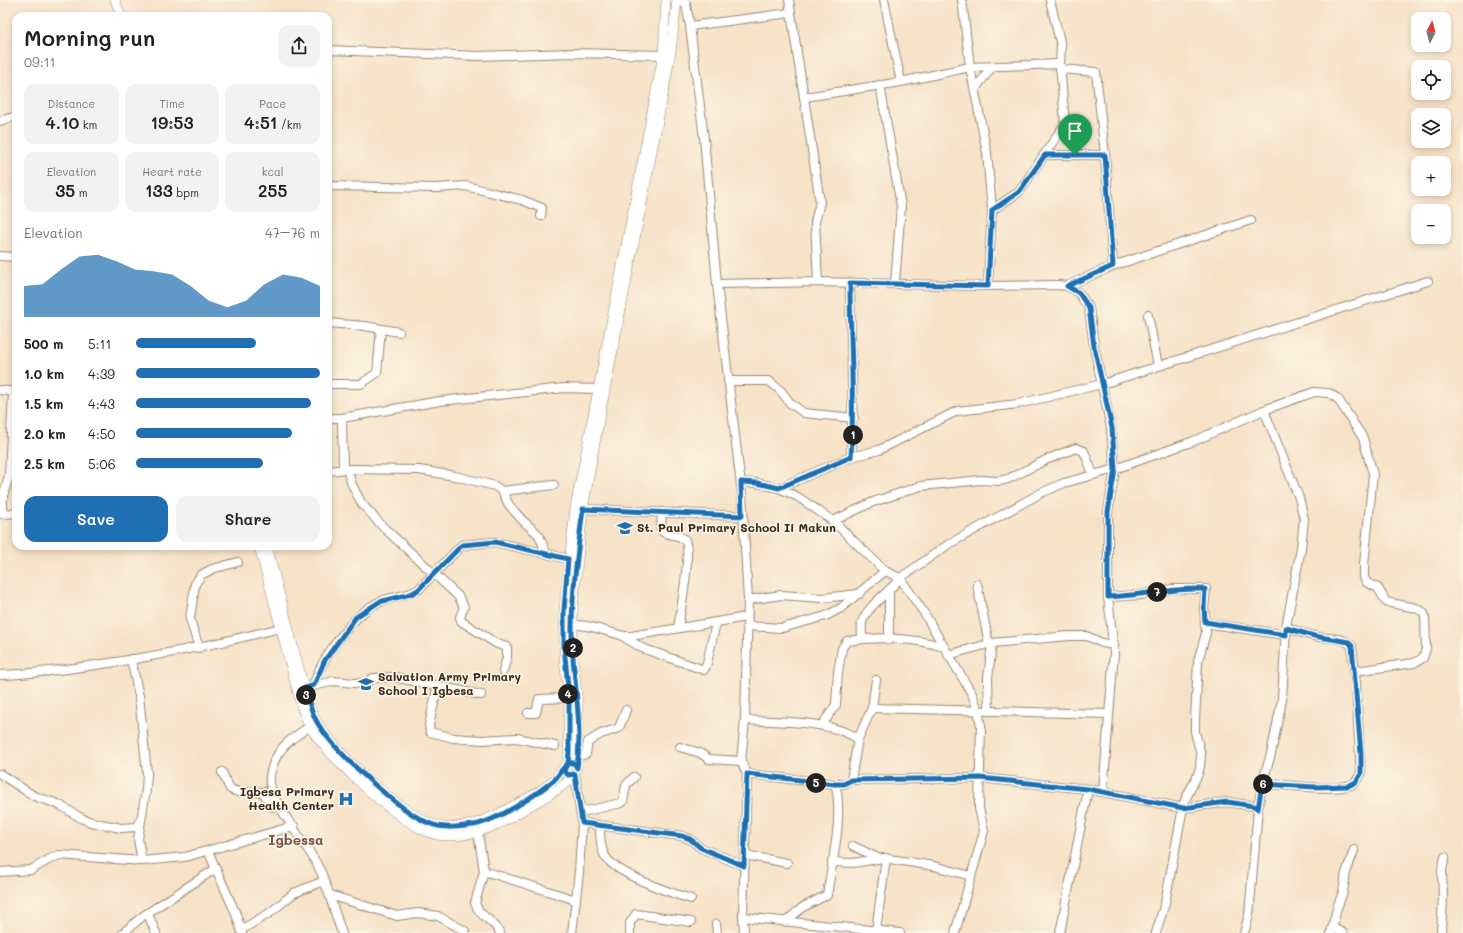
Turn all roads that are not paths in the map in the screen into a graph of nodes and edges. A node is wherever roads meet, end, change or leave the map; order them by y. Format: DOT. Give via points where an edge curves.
graph roads {
  1 [pos="115,0"];
  2 [pos="121,0"];
  3 [pos="666,0"];
  4 [pos="677,0"];
  5 [pos="789,0"];
  6 [pos="884,0"];
  7 [pos="962,0"];
  8 [pos="1050,0"];
  9 [pos="120,12"];
  10 [pos="125,12"];
  11 [pos="790,13"];
  12 [pos="690,26"];
  13 [pos="332,50"];
  14 [pos="663,55"];
  15 [pos="970,67"];
  16 [pos="992,67"];
  17 [pos="1060,67"];
  18 [pos="901,82"];
  19 [pos="880,85"];
  20 [pos="974,89"];
  21 [pos="805,96"];
  22 [pos="12,117"];
  23 [pos="0,121"];
  24 [pos="1045,155"];
  25 [pos="1105,155"];
  26 [pos="332,186"];
  27 [pos="992,210"];
  28 [pos="541,216"];
  29 [pos="1251,220"];
  30 [pos="0,256"];
  31 [pos="12,257"];
  32 [pos="1113,266"];
  33 [pos="1428,281"];
  34 [pos="818,282"];
  35 [pos="850,283"];
  36 [pos="896,283"];
  37 [pos="717,284"];
  38 [pos="988,286"];
  39 [pos="1067,286"];
  40 [pos="1148,315"];
  41 [pos="332,323"];
  42 [pos="381,329"];
  43 [pos="399,332"];
  44 [pos="1158,366"];
  45 [pos="728,381"];
  46 [pos="332,384"];
  47 [pos="1102,384"];
  48 [pos="597,389"];
  49 [pos="0,390"];
  50 [pos="12,392"];
  51 [pos="1264,410"];
  52 [pos="332,418"];
  53 [pos="342,418"];
  54 [pos="854,418"];
  55 [pos="12,436"];
  56 [pos="851,457"];
  57 [pos="345,469"];
  58 [pos="1115,469"];
  59 [pos="332,471"];
  60 [pos="1093,474"];
  61 [pos="741,482"];
  62 [pos="554,485"];
  63 [pos="779,488"];
  64 [pos="502,491"];
  65 [pos="583,509"];
  66 [pos="662,512"];
  67 [pos="12,513"];
  68 [pos="2,514"];
  69 [pos="742,516"];
  70 [pos="833,522"];
  71 [pos="260,550"];
  72 [pos="268,550"];
  73 [pos="546,553"];
  74 [pos="568,559"];
  75 [pos="238,562"];
  76 [pos="886,571"];
  77 [pos="433,574"];
  78 [pos="900,578"];
  79 [pos="977,584"];
  80 [pos="889,590"];
  81 [pos="860,594"];
  82 [pos="1108,597"];
  83 [pos="748,600"];
  84 [pos="747,622"];
  85 [pos="1205,622"];
  86 [pos="716,623"];
  87 [pos="573,624"];
  88 [pos="280,628"];
  89 [pos="678,628"];
  90 [pos="1286,631"];
  91 [pos="624,636"];
  92 [pos="862,638"];
  93 [pos="890,640"];
  94 [pos="991,644"];
  95 [pos="1114,645"];
  96 [pos="199,648"];
  97 [pos="946,651"];
  98 [pos="131,659"];
  99 [pos="503,671"];
  100 [pos="1355,671"];
  101 [pos="0,675"];
  102 [pos="876,680"];
  103 [pos="438,685"];
  104 [pos="309,687"];
  105 [pos="481,695"];
  106 [pos="569,698"];
  107 [pos="872,708"];
  108 [pos="626,710"];
  109 [pos="978,710"];
  110 [pos="989,711"];
  111 [pos="528,713"];
  112 [pos="1109,714"];
  113 [pos="745,720"];
  114 [pos="822,725"];
  115 [pos="310,726"];
  116 [pos="858,739"];
  117 [pos="555,746"];
  118 [pos="680,746"];
  119 [pos="579,756"];
  120 [pos="741,761"];
  121 [pos="566,765"];
  122 [pos="222,772"];
  123 [pos="575,773"];
  124 [pos="0,774"];
  125 [pos="747,774"];
  126 [pos="634,777"];
  127 [pos="980,778"];
  128 [pos="851,780"];
  129 [pos="835,784"];
  130 [pos="1262,784"];
  131 [pos="1088,789"];
  132 [pos="1102,792"];
  133 [pos="280,806"];
  134 [pos="1183,808"];
  135 [pos="1258,809"];
  136 [pos="582,812"];
  137 [pos="141,820"];
  138 [pos="582,823"];
  139 [pos="294,826"];
  140 [pos="600,826"];
  141 [pos="478,833"];
  142 [pos="853,846"];
  143 [pos="1354,850"];
  144 [pos="208,851"];
  145 [pos="746,855"];
  146 [pos="1445,857"];
  147 [pos="882,858"];
  148 [pos="142,861"];
  149 [pos="832,862"];
  150 [pos="787,863"];
  151 [pos="744,866"];
  152 [pos="215,869"];
  153 [pos="484,871"];
  154 [pos="0,872"];
  155 [pos="971,876"];
  156 [pos="324,881"];
  157 [pos="330,895"];
  158 [pos="691,899"];
  159 [pos="576,900"];
  160 [pos="148,914"];
  161 [pos="743,916"];
  162 [pos="691,922"];
  163 [pos="785,922"];
  164 [pos="716,924"];
  165 [pos="876,930"];
  166 [pos="241,931"];
  167 [pos="1332,931"];
  168 [pos="123,933"];
  169 [pos="156,933"];
  170 [pos="342,933"];
  171 [pos="466,933"];
  172 [pos="500,933"];
  173 [pos="572,933"];
  174 [pos="630,933"];
  175 [pos="717,933"];
  176 [pos="744,933"];
  177 [pos="900,933"];
  178 [pos="955,933"];
  179 [pos="1060,933"];
  180 [pos="1156,933"];
  181 [pos="1244,933"];
  182 [pos="1344,933"];
  183 [pos="1441,933"];
  1 -- 9 [label="street"];
  2 -- 10 [label="street"];
  3 -- 14 [label="street"];
  4 -- 12 [label="street" via="686,4"];
  4 -- 65 [label="street" via="664,91"];
  5 -- 11 [label="street"];
  6 -- 18 [label="street"];
  7 -- 15 [label="street"];
  8 -- 17 [label="street" via="1061,46"];
  11 -- 12 [label="street"];
  11 -- 21 [label="street"];
  12 -- 37 [label="street" via="704,138"];
  13 -- 14 [label="street" via="479,56 571,53"];
  14 -- 48 [label="street"];
  15 -- 16 [label="street"];
  15 -- 18 [label="street"];
  15 -- 20 [label="street"];
  16 -- 17 [label="street"];
  16 -- 20 [label="street"];
  17 -- 24 [label="street" via="1065,124"];
  17 -- 25 [label="street" via="1096,72"];
  18 -- 19 [label="street"];
  19 -- 21 [label="street"];
  19 -- 36 [label="street" via="901,206"];
  20 -- 27 [label="street" via="987,153"];
  21 -- 34 [label="street" via="820,202 815,222"];
  22 -- 23 [label="street"];
  24 -- 25 [label="street"];
  24 -- 27 [label="street" via="1019,192"];
  25 -- 32 [label="street"];
  26 -- 28 [label="street" via="466,186 522,200 542,208"];
  27 -- 38 [label="street"];
  29 -- 32 [label="street"];
  30 -- 31 [label="street"];
  32 -- 39 [label="street"];
  33 -- 44 [label="street"];
  34 -- 35 [label="street"];
  34 -- 37 [label="street"];
  35 -- 36 [label="street"];
  35 -- 54 [label="street"];
  36 -- 38 [label="street"];
  37 -- 45 [label="street"];
  38 -- 39 [label="street"];
  39 -- 47 [label="street" via="1079,293 1089,308"];
  40 -- 44 [label="street"];
  41 -- 42 [label="street"];
  42 -- 43 [label="street"];
  42 -- 46 [label="street" via="377,374 361,384"];
  44 -- 47 [label="street"];
  45 -- 54 [label="street" via="769,381 790,403 804,413"];
  45 -- 61 [label="street"];
  47 -- 56 [label="street" via="1018,404 957,411 879,450"];
  47 -- 58 [label="street" via="1112,428"];
  48 -- 53 [label="street" via="564,388 440,401"];
  48 -- 74 [label="street"];
  49 -- 50 [label="street"];
  51 -- 58 [label="street" via="1194,441"];
  51 -- 90 [label="street" via="1299,498 1304,519"];
  51 -- 100 [label="street" via="1314,392 1329,393 1346,409 1363,438 1373,474 1364,577 1366,582 1378,588 1386,602 1416,608 1423,612 1426,649 1423,658 1414,663"];
  52 -- 53 [label="street"];
  53 -- 57 [label="street"];
  54 -- 56 [label="street"];
  55 -- 68 [label="street" via="9,476 3,496"];
  56 -- 63 [label="street"];
  57 -- 59 [label="street"];
  57 -- 64 [label="street" via="436,472 490,484"];
  57 -- 77 [label="street" via="362,504"];
  58 -- 60 [label="street"];
  58 -- 82 [label="street" via="1108,512"];
  60 -- 70 [label="street" via="1084,451 1076,448 1048,458 1008,479 921,486 872,502"];
  60 -- 78 [label="street" via="1041,493 949,544"];
  61 -- 63 [label="street"];
  61 -- 69 [label="street"];
  62 -- 64 [label="street"];
  63 -- 70 [label="street" via="798,497"];
  64 -- 73 [label="street" via="509,506 539,536"];
  65 -- 66 [label="street"];
  65 -- 87 [label="street"];
  66 -- 69 [label="street"];
  66 -- 89 [label="street" via="663,532 682,538 686,543 686,578"];
  67 -- 68 [label="street"];
  69 -- 83 [label="street"];
  70 -- 76 [label="street"];
  71 -- 88 [label="street"];
  72 -- 104 [label="street"];
  73 -- 74 [label="street"];
  73 -- 77 [label="street" via="491,542 462,545"];
  74 -- 106 [label="street" via="564,646"];
  75 -- 96 [label="street" via="212,569 201,575 195,584 190,619"];
  76 -- 78 [label="street"];
  76 -- 81 [label="street"];
  77 -- 99 [label="street" via="460,599 464,610 460,617 461,621 497,644 507,647"];
  77 -- 104 [label="street" via="411,594 379,602 356,617"];
  78 -- 80 [label="street"];
  78 -- 97 [label="street"];
  79 -- 94 [label="street"];
  80 -- 92 [label="street" via="877,600 862,622"];
  80 -- 93 [label="street"];
  81 -- 83 [label="street" via="822,598 781,595"];
  81 -- 84 [label="street" via="826,616 782,628"];
  82 -- 85 [label="street" via="1172,589 1205,589"];
  82 -- 95 [label="street"];
  83 -- 84 [label="street"];
  84 -- 86 [label="street"];
  84 -- 113 [label="street"];
  85 -- 90 [label="street"];
  85 -- 134 [label="street" via="1204,640 1198,661 1195,720 1201,760 1198,774"];
  86 -- 89 [label="street"];
  86 -- 91 [label="street" via="704,670 642,648 623,638"];
  87 -- 91 [label="street" via="592,626"];
  87 -- 119 [label="street"];
  88 -- 96 [label="street"];
  88 -- 115 [label="street" via="301,705"];
  89 -- 91 [label="street"];
  90 -- 100 [label="street" via="1349,642 1352,646"];
  90 -- 130 [label="street" via="1282,700 1272,754"];
  92 -- 93 [label="street"];
  92 -- 114 [label="street" via="847,641 842,648 836,705"];
  93 -- 97 [label="street" via="921,641"];
  94 -- 95 [label="street" via="1087,636"];
  94 -- 97 [label="street"];
  94 -- 110 [label="street"];
  95 -- 112 [label="street"];
  96 -- 98 [label="street"];
  97 -- 109 [label="street" via="964,679"];
  98 -- 101 [label="street"];
  98 -- 137 [label="street" via="139,696 147,773"];
  100 -- 130 [label="street" via="1361,754 1361,774 1356,782 1348,786 1315,787"];
  102 -- 107 [label="street"];
  103 -- 104 [label="street" via="389,677 373,678 364,684 334,680"];
  103 -- 105 [label="street"];
  103 -- 117 [label="street" via="429,725 430,732 454,738 482,740 517,738"];
  104 -- 121 [label="street" via="308,703 317,722 332,742 397,803 414,816 437,826 475,825 497,816 544,788"];
  106 -- 111 [label="street" via="539,699 538,711"];
  106 -- 121 [label="street"];
  107 -- 109 [label="street"];
  107 -- 116 [label="street"];
  108 -- 119 [label="street" via="619,728 588,742 586,754"];
  109 -- 110 [label="street"];
  109 -- 127 [label="street" via="982,726"];
  110 -- 112 [label="street"];
  112 -- 132 [label="street"];
  113 -- 114 [label="street"];
  113 -- 120 [label="street"];
  114 -- 116 [label="street"];
  115 -- 133 [label="street" via="288,742 274,761 270,782"];
  115 -- 141 [label="street" via="326,748 351,774 410,823 432,834 446,836"];
  116 -- 128 [label="street"];
  118 -- 120 [label="street" via="709,759"];
  119 -- 123 [label="street"];
  120 -- 125 [label="street"];
  121 -- 123 [label="street" via="574,763"];
  122 -- 133 [label="street" via="227,786 233,791 263,792 272,807"];
  123 -- 136 [label="street"];
  123 -- 141 [label="street" via="526,809"];
  124 -- 137 [label="street" via="34,796 58,804 91,822 129,829 136,827"];
  125 -- 129 [label="street"];
  125 -- 145 [label="street"];
  126 -- 136 [label="street" via="626,785 623,802"];
  127 -- 128 [label="street"];
  127 -- 131 [label="street"];
  127 -- 155 [label="street" via="979,808 984,831"];
  128 -- 129 [label="street" via="844,784"];
  129 -- 149 [label="street" via="839,807"];
  130 -- 135 [label="street"];
  131 -- 132 [label="street"];
  131 -- 179 [label="street"];
  132 -- 134 [label="street"];
  133 -- 139 [label="street"];
  134 -- 135 [label="street" via="1227,802 1254,806"];
  134 -- 180 [label="street" via="1165,903"];
  135 -- 181 [label="street" via="1249,915"];
  136 -- 138 [label="street"];
  137 -- 148 [label="street" via="138,839"];
  138 -- 140 [label="street"];
  138 -- 159 [label="street"];
  139 -- 144 [label="street"];
  139 -- 156 [label="street"];
  140 -- 151 [label="street" via="687,838 701,848"];
  140 -- 158 [label="street" via="602,848 609,861 646,884"];
  141 -- 153 [label="street"];
  142 -- 147 [label="street"];
  143 -- 167 [label="street"];
  144 -- 148 [label="street" via="185,857"];
  144 -- 152 [label="street"];
  145 -- 150 [label="street"];
  145 -- 151 [label="street"];
  146 -- 183 [label="street"];
  147 -- 149 [label="street" via="853,864"];
  147 -- 155 [label="street" via="914,862"];
  147 -- 165 [label="street"];
  148 -- 154 [label="street" via="59,855 31,870"];
  149 -- 163 [label="street" via="827,895 803,907"];
  151 -- 161 [label="street"];
  152 -- 160 [label="street"];
  152 -- 166 [label="street"];
  153 -- 159 [label="street"];
  153 -- 172 [label="street" via="475,903 480,914 495,925"];
  155 -- 178 [label="street"];
  156 -- 157 [label="street"];
  156 -- 166 [label="street" via="294,893 271,912"];
  157 -- 170 [label="street"];
  157 -- 171 [label="street" via="397,916 418,912 438,916"];
  159 -- 173 [label="street"];
  160 -- 168 [label="street"];
  160 -- 169 [label="street"];
  161 -- 163 [label="street"];
  161 -- 176 [label="street"];
  162 -- 174 [label="street" via="636,914 630,923"];
  163 -- 165 [label="street"];
  164 -- 175 [label="street"];
  165 -- 177 [label="street"];
  167 -- 182 [label="street"];
}
